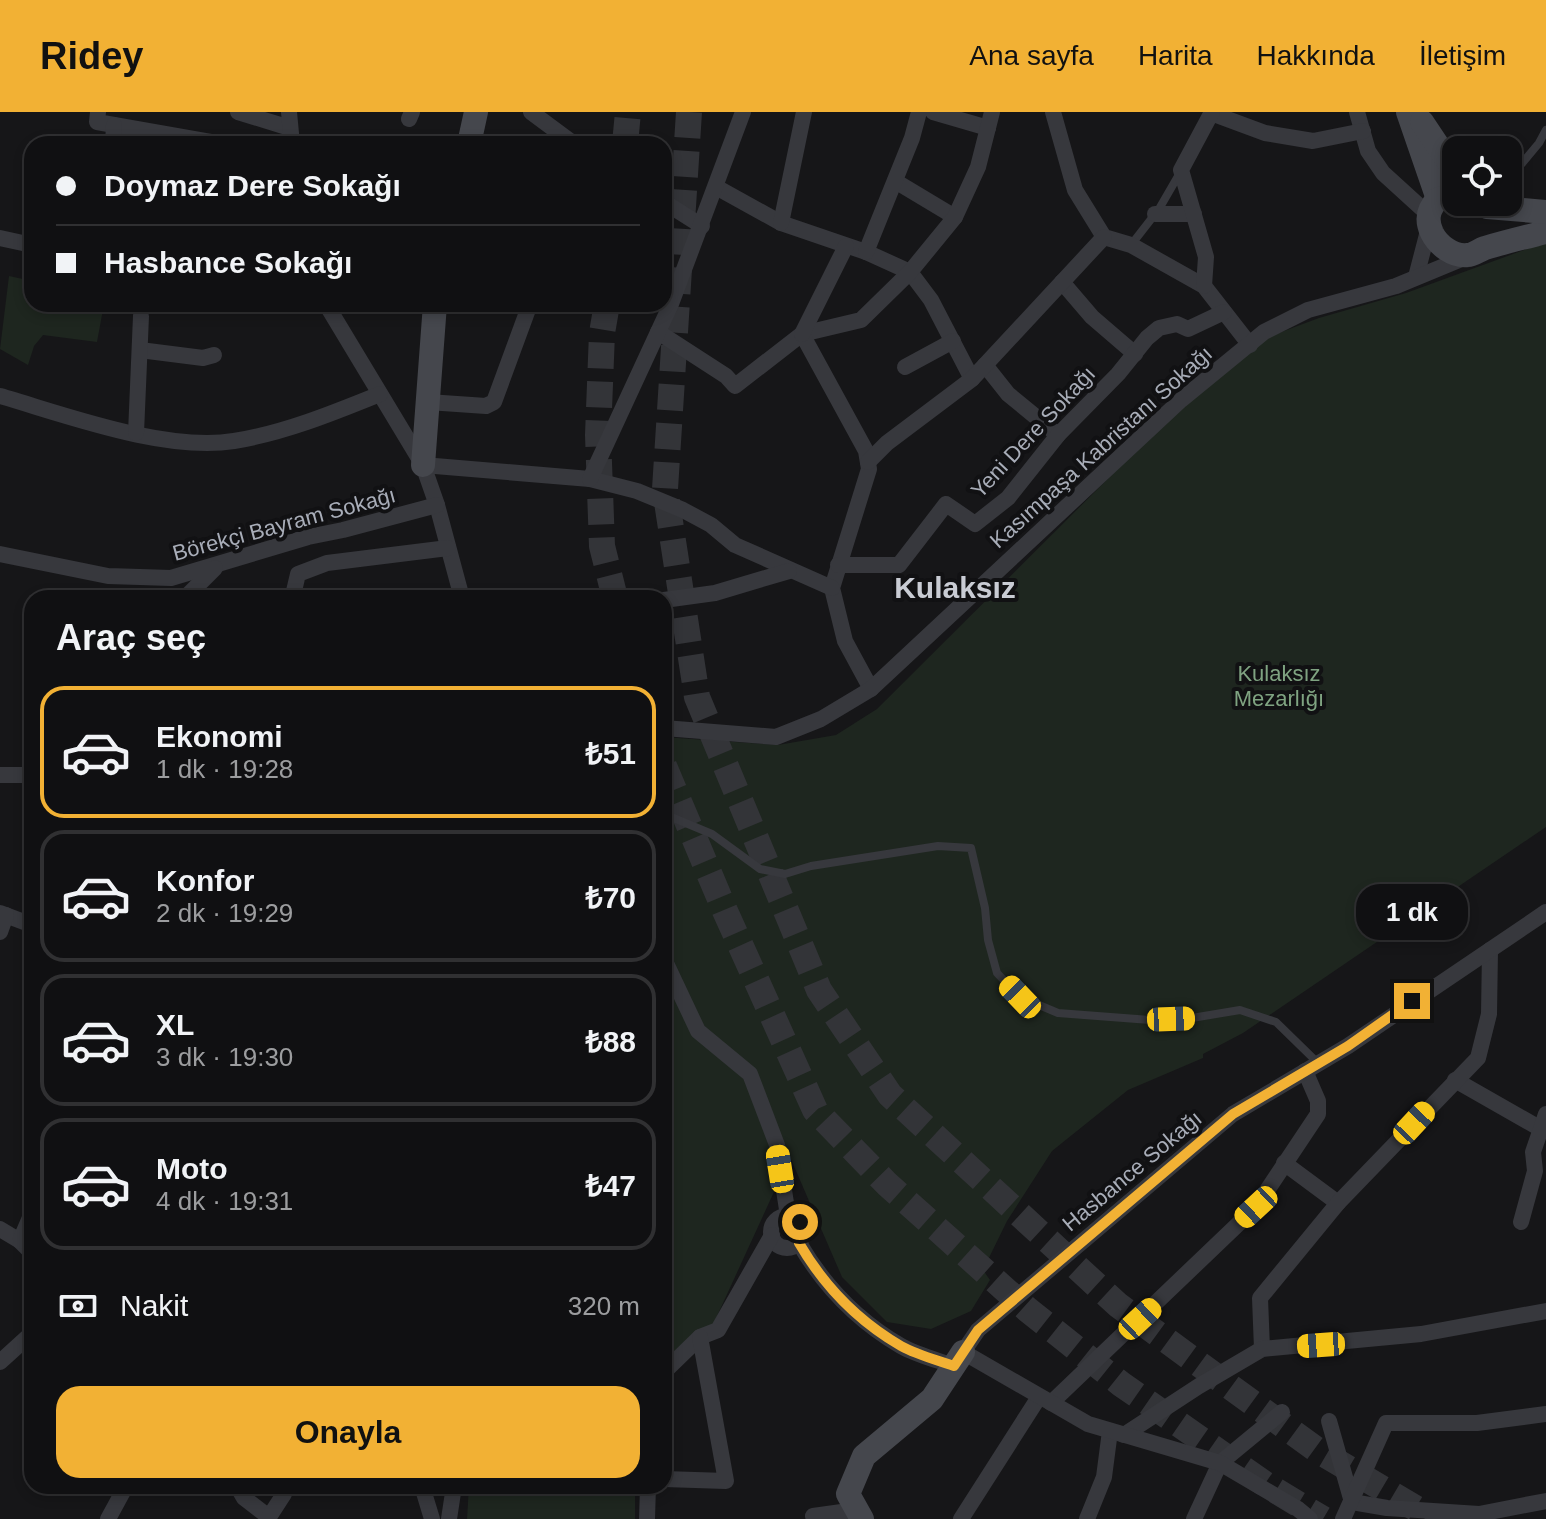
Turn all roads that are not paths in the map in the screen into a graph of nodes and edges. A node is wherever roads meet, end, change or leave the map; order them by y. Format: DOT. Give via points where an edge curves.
graph roads {
  1 [pos="98,112"];
  2 [pos="238,112"];
  3 [pos="476,112"];
  4 [pos="531,112"];
  5 [pos="743,112"];
  6 [pos="804,112"];
  7 [pos="919,112"];
  8 [pos="933,112"];
  9 [pos="1053,112"];
  10 [pos="1212,112"];
  11 [pos="1357,112"];
  12 [pos="1408,112"];
  13 [pos="1415,112"];
  14 [pos="990,120"];
  15 [pos="114,125"];
  16 [pos="290,128"];
  17 [pos="1546,130"];
  18 [pos="1363,131"];
  19 [pos="113,136"];
  20 [pos="139,136"];
  21 [pos="471,136"];
  22 [pos="563,136"];
  23 [pos="1542,142"];
  24 [pos="1442,152"];
  25 [pos="1522,164"];
  26 [pos="1181,170"];
  27 [pos="895,181"];
  28 [pos="716,187"];
  29 [pos="672,207"];
  30 [pos="1438,208"];
  31 [pos="1522,209"];
  32 [pos="1546,212"];
  33 [pos="1155,214"];
  34 [pos="1194,214"];
  35 [pos="1489,216"];
  36 [pos="955,217"];
  37 [pos="781,223"];
  38 [pos="702,226"];
  39 [pos="1546,232"];
  40 [pos="1104,237"];
  41 [pos="0,238"];
  42 [pos="24,243"];
  43 [pos="1131,245"];
  44 [pos="846,246"];
  45 [pos="866,252"];
  46 [pos="1476,252"];
  47 [pos="910,272"];
  48 [pos="1416,277"];
  49 [pos="1062,282"];
  50 [pos="1204,286"];
  51 [pos="672,298"];
  52 [pos="331,312"];
  53 [pos="434,312"];
  54 [pos="527,312"];
  55 [pos="666,312"];
  56 [pos="1224,312"];
  57 [pos="141,316"];
  58 [pos="658,332"];
  59 [pos="802,334"];
  60 [pos="953,341"];
  61 [pos="1250,345"];
  62 [pos="140,350"];
  63 [pos="1135,354"];
  64 [pos="214,355"];
  65 [pos="985,365"];
  66 [pos="905,367"];
  67 [pos="972,379"];
  68 [pos="380,394"];
  69 [pos="0,396"];
  70 [pos="427,409"];
  71 [pos="400,426"];
  72 [pos="136,433"];
  73 [pos="1058,435"];
  74 [pos="868,462"];
  75 [pos="423,465"];
  76 [pos="590,479"];
  77 [pos="437,505"];
  78 [pos="448,548"];
  79 [pos="0,554"];
  80 [pos="838,565"];
  81 [pos="217,566"];
  82 [pos="789,571"];
  83 [pos="832,588"];
  84 [pos="193,590"];
  85 [pos="294,590"];
  86 [pos="460,590"];
  87 [pos="672,599"];
  88 [pos="871,689"];
  89 [pos="672,729"];
  90 [pos="0,775"];
  91 [pos="24,775"];
  92 [pos="672,817"];
  93 [pos="1546,912"];
  94 [pos="3,914"];
  95 [pos="24,922"];
  96 [pos="0,932"];
  97 [pos="1490,950"];
  98 [pos="672,976"];
  99 [pos="1311,1068"];
  100 [pos="1455,1080"];
  101 [pos="1543,1121"];
  102 [pos="1284,1163"];
  103 [pos="1541,1177"];
  104 [pos="1338,1203"];
  105 [pos="788,1216"];
  106 [pos="1521,1222"];
  107 [pos="0,1229"];
  108 [pos="772,1235"];
  109 [pos="799,1243"];
  110 [pos="24,1246"];
  111 [pos="1546,1311"];
  112 [pos="700,1337"];
  113 [pos="24,1340"];
  114 [pos="1262,1349"];
  115 [pos="959,1359"];
  116 [pos="0,1362"];
  117 [pos="672,1364"];
  118 [pos="1045,1400"];
  119 [pos="1282,1412"];
  120 [pos="1546,1414"];
  121 [pos="1329,1421"];
  122 [pos="1117,1433"];
  123 [pos="1220,1463"];
  124 [pos="672,1479"];
  125 [pos="122,1494"];
  126 [pos="242,1494"];
  127 [pos="284,1494"];
  128 [pos="424,1494"];
  129 [pos="453,1494"];
  130 [pos="648,1494"];
  131 [pos="1546,1501"];
  132 [pos="1352,1502"];
  133 [pos="859,1514"];
  134 [pos="813,1516"];
  135 [pos="269,1518"];
  136 [pos="108,1519"];
  137 [pos="432,1519"];
  138 [pos="449,1519"];
  139 [pos="647,1519"];
  140 [pos="961,1519"];
  141 [pos="1087,1519"];
  142 [pos="1194,1519"];
  143 [pos="1310,1519"];
  144 [pos="1343,1519"];
  1 -- 15 [label="street" via="97,122"];
  2 -- 16 [label="street"];
  3 -- 21 [label="street"];
  4 -- 22 [label="street"];
  5 -- 28 [label="street"];
  6 -- 37 [label="street"];
  7 -- 27 [label="street"];
  8 -- 14 [label="street"];
  9 -- 40 [label="street" via="1075,190"];
  10 -- 18 [label="street" via="1265,133 1313,141"];
  10 -- 26 [label="street"];
  11 -- 18 [label="street"];
  12 -- 30 [label="street"];
  13 -- 24 [label="street"];
  14 -- 36 [label="street" via="978,167"];
  15 -- 19 [label="street"];
  15 -- 20 [label="street"];
  17 -- 23 [label="lane"];
  18 -- 30 [label="street" via="1368,151 1383,173"];
  23 -- 25 [label="lane"];
  26 -- 33 [label="lane"];
  26 -- 34 [label="street"];
  27 -- 36 [label="street"];
  27 -- 45 [label="street"];
  28 -- 37 [label="street"];
  28 -- 38 [label="street"];
  29 -- 38 [label="street"];
  30 -- 46 [label="street" via="1434,238 1443,247"];
  30 -- 48 [label="street"];
  31 -- 32 [label="street"];
  33 -- 34 [label="street"];
  33 -- 43 [label="lane"];
  34 -- 50 [label="street" via="1206,257"];
  35 -- 46 [label="street" via="1489,235"];
  36 -- 47 [label="street"];
  37 -- 44 [label="street"];
  38 -- 51 [label="street"];
  39 -- 46 [label="street"];
  40 -- 43 [label="street"];
  40 -- 49 [label="street"];
  41 -- 42 [label="street"];
  43 -- 50 [label="street"];
  44 -- 45 [label="street"];
  44 -- 59 [label="street"];
  45 -- 47 [label="street"];
  46 -- 48 [label="street, Kasımpaşa Kabristanı Sokağı"];
  47 -- 59 [label="street" via="861,320"];
  47 -- 60 [label="street"];
  48 -- 61 [label="street, Kasımpaşa Kabristanı Sokağı" via="1308,310"];
  49 -- 63 [label="street"];
  49 -- 65 [label="street"];
  50 -- 56 [label="street"];
  52 -- 68 [label="street"];
  53 -- 70 [label="street"];
  54 -- 70 [label="street" via="494,402"];
  55 -- 58 [label="street"];
  56 -- 61 [label="street"];
  56 -- 63 [label="street, Yeni Dere Sokağı" via="1188,329 1177,324 1159,328"];
  57 -- 62 [label="street"];
  58 -- 59 [label="street" via="735,386"];
  58 -- 76 [label="street"];
  59 -- 74 [label="street"];
  60 -- 66 [label="street"];
  60 -- 67 [label="street"];
  61 -- 88 [label="street, Kasımpaşa Kabristanı Sokağı" via="1181,400"];
  62 -- 64 [label="street"];
  62 -- 72 [label="street"];
  63 -- 73 [label="street, Yeni Dere Sokağı"];
  65 -- 67 [label="street"];
  65 -- 73 [label="street" via="1008,394"];
  67 -- 74 [label="street"];
  68 -- 71 [label="street"];
  68 -- 72 [label="street" via="321,417 232,441"];
  69 -- 72 [label="street"];
  70 -- 71 [label="street"];
  70 -- 75 [label="street"];
  71 -- 75 [label="street"];
  73 -- 80 [label="street, Yeni Dere Sokağı" via="1008,498 975,524 946,504 899,565"];
  74 -- 80 [label="street"];
  75 -- 76 [label="street"];
  75 -- 77 [label="street"];
  76 -- 82 [label="street" via="683,510 735,545"];
  77 -- 78 [label="street"];
  77 -- 81 [label="street, Börekçi Bayram Sokağı"];
  78 -- 85 [label="street" via="327,563 298,574"];
  78 -- 86 [label="street"];
  79 -- 81 [label="street, Börekçi Bayram Sokağı" via="108,576 171,578"];
  80 -- 83 [label="street"];
  81 -- 84 [label="street"];
  82 -- 83 [label="street"];
  82 -- 87 [label="street" via="715,593"];
  83 -- 88 [label="street" via="845,641"];
  88 -- 89 [label="street, Kasımpaşa Kabristanı Sokağı" via="821,719 776,737"];
  90 -- 91 [label="street"];
  92 -- 99 [label="lane" via="712,834 760,869 785,874 938,846 971,848 997,973 1020,997 1058,1013 1150,1020 1240,1010 1276,1022"];
  93 -- 97 [label="street, Hasbance Sokağı"];
  94 -- 95 [label="street"];
  94 -- 96 [label="street"];
  97 -- 99 [label="street, Hasbance Sokağı"];
  97 -- 100 [label="street" via="1489,1014 1478,1058"];
  98 -- 105 [label="street" via="698,1031 750,1074 777,1145"];
  99 -- 102 [label="street" via="1318,1114"];
  99 -- 115 [label="street, Hasbance Sokağı" via="1233,1114 978,1330"];
  100 -- 101 [label="street"];
  100 -- 104 [label="street"];
  101 -- 103 [label="street" via="1533,1152"];
  102 -- 104 [label="street"];
  102 -- 118 [label="street" via="1256,1207"];
  103 -- 106 [label="street"];
  104 -- 114 [label="street" via="1260,1298"];
  105 -- 108 [label="street" via="776,1220"];
  105 -- 109 [label="street" via="803,1227"];
  107 -- 110 [label="street"];
  108 -- 109 [label="street" via="785,1248"];
  108 -- 112 [label="street" via="718,1330"];
  109 -- 115 [label="street" via="848,1308 902,1347"];
  111 -- 114 [label="street" via="1421,1334"];
  112 -- 117 [label="street"];
  112 -- 124 [label="street" via="726,1481"];
  113 -- 116 [label="street"];
  114 -- 122 [label="street"];
  115 -- 118 [label="street"];
  115 -- 133 [label="street" via="932,1399 864,1456 848,1494"];
  118 -- 122 [label="street"];
  118 -- 140 [label="street"];
  119 -- 123 [label="street"];
  120 -- 132 [label="street" via="1477,1423 1386,1423"];
  121 -- 132 [label="street"];
  122 -- 123 [label="street"];
  122 -- 141 [label="street"];
  123 -- 142 [label="street"];
  123 -- 143 [label="street"];
  125 -- 136 [label="street"];
  126 -- 135 [label="street"];
  127 -- 135 [label="street"];
  128 -- 137 [label="street"];
  129 -- 138 [label="street"];
  130 -- 139 [label="street"];
  131 -- 132 [label="street" via="1479,1514"];
  132 -- 144 [label="street"];
  133 -- 134 [label="street"];
}
